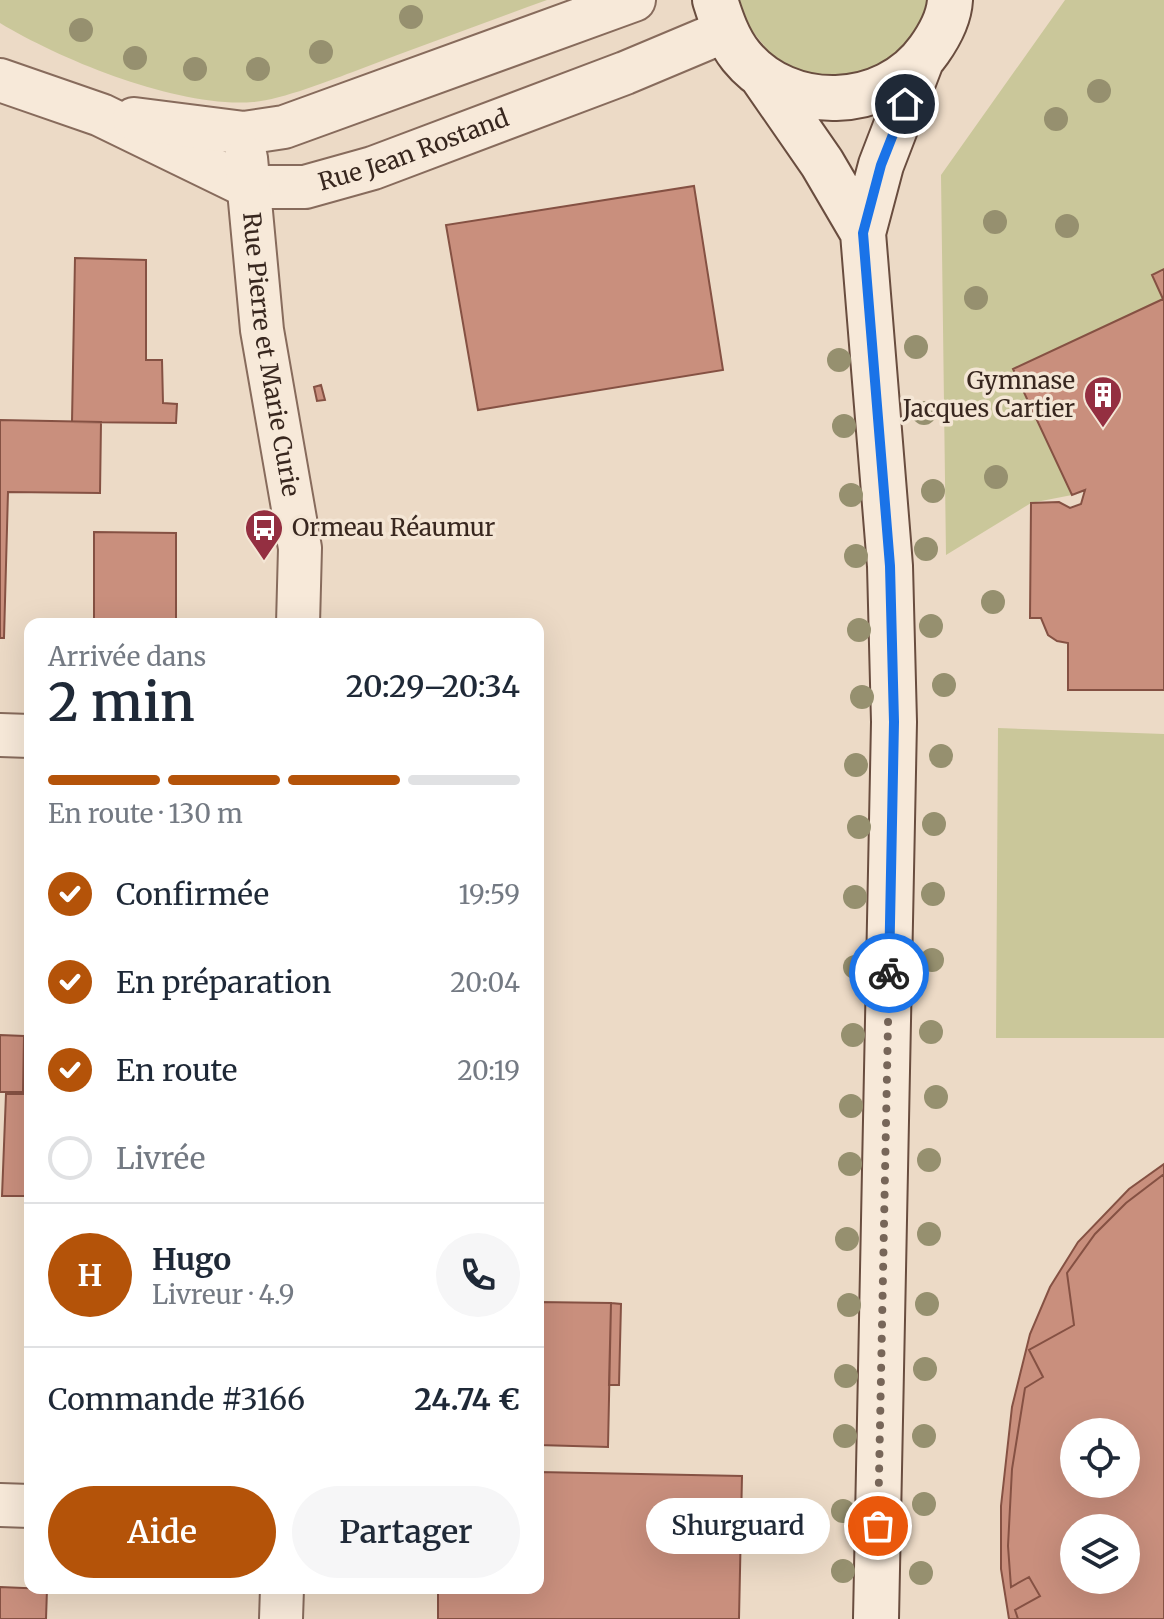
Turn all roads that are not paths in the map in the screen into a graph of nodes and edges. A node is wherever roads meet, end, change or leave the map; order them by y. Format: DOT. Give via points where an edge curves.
graph roads {
  1 [pos="634,0"];
  2 [pos="952,2"];
  3 [pos="720,16"];
  4 [pos="921,61"];
  5 [pos="761,75"];
  6 [pos="0,80"];
  7 [pos="101,115"];
  8 [pos="244,133"];
  9 [pos="249,187"];
  10 [pos="863,233"];
  11 [pos="298,618"];
  12 [pos="0,735"];
  13 [pos="24,736"];
  14 [pos="0,1505"];
  15 [pos="24,1506"];
  16 [pos="282,1594"];
  17 [pos="281,1619"];
  18 [pos="876,1619"];
  1 -- 8 [label="street, Rue Jean Rostand" via="284,127"];
  2 -- 4 [label="street" via="939,36"];
  3 -- 5 [label="street" via="741,55"];
  3 -- 9 [label="street, Rue Jean Rostand" via="625,73 373,168 305,187"];
  4 -- 5 [label="street" via="894,83 861,96 826,99 792,92"];
  4 -- 10 [label="street" via="881,165"];
  5 -- 10 [label="street"];
  6 -- 7 [label="street, Rue Jean Rostand"];
  7 -- 8 [label="street, Rue Jean Rostand"];
  7 -- 9 [label="street, Rue Jean Rostand"];
  8 -- 9 [label="street, Rue Pierre et Marie Curie"];
  9 -- 11 [label="street, Rue Pierre et Marie Curie" via="262,330 300,548"];
  10 -- 18 [label="street" via="890,566 894,722"];
  12 -- 13 [label="street"];
  14 -- 15 [label="street"];
  16 -- 17 [label="street"];
}
